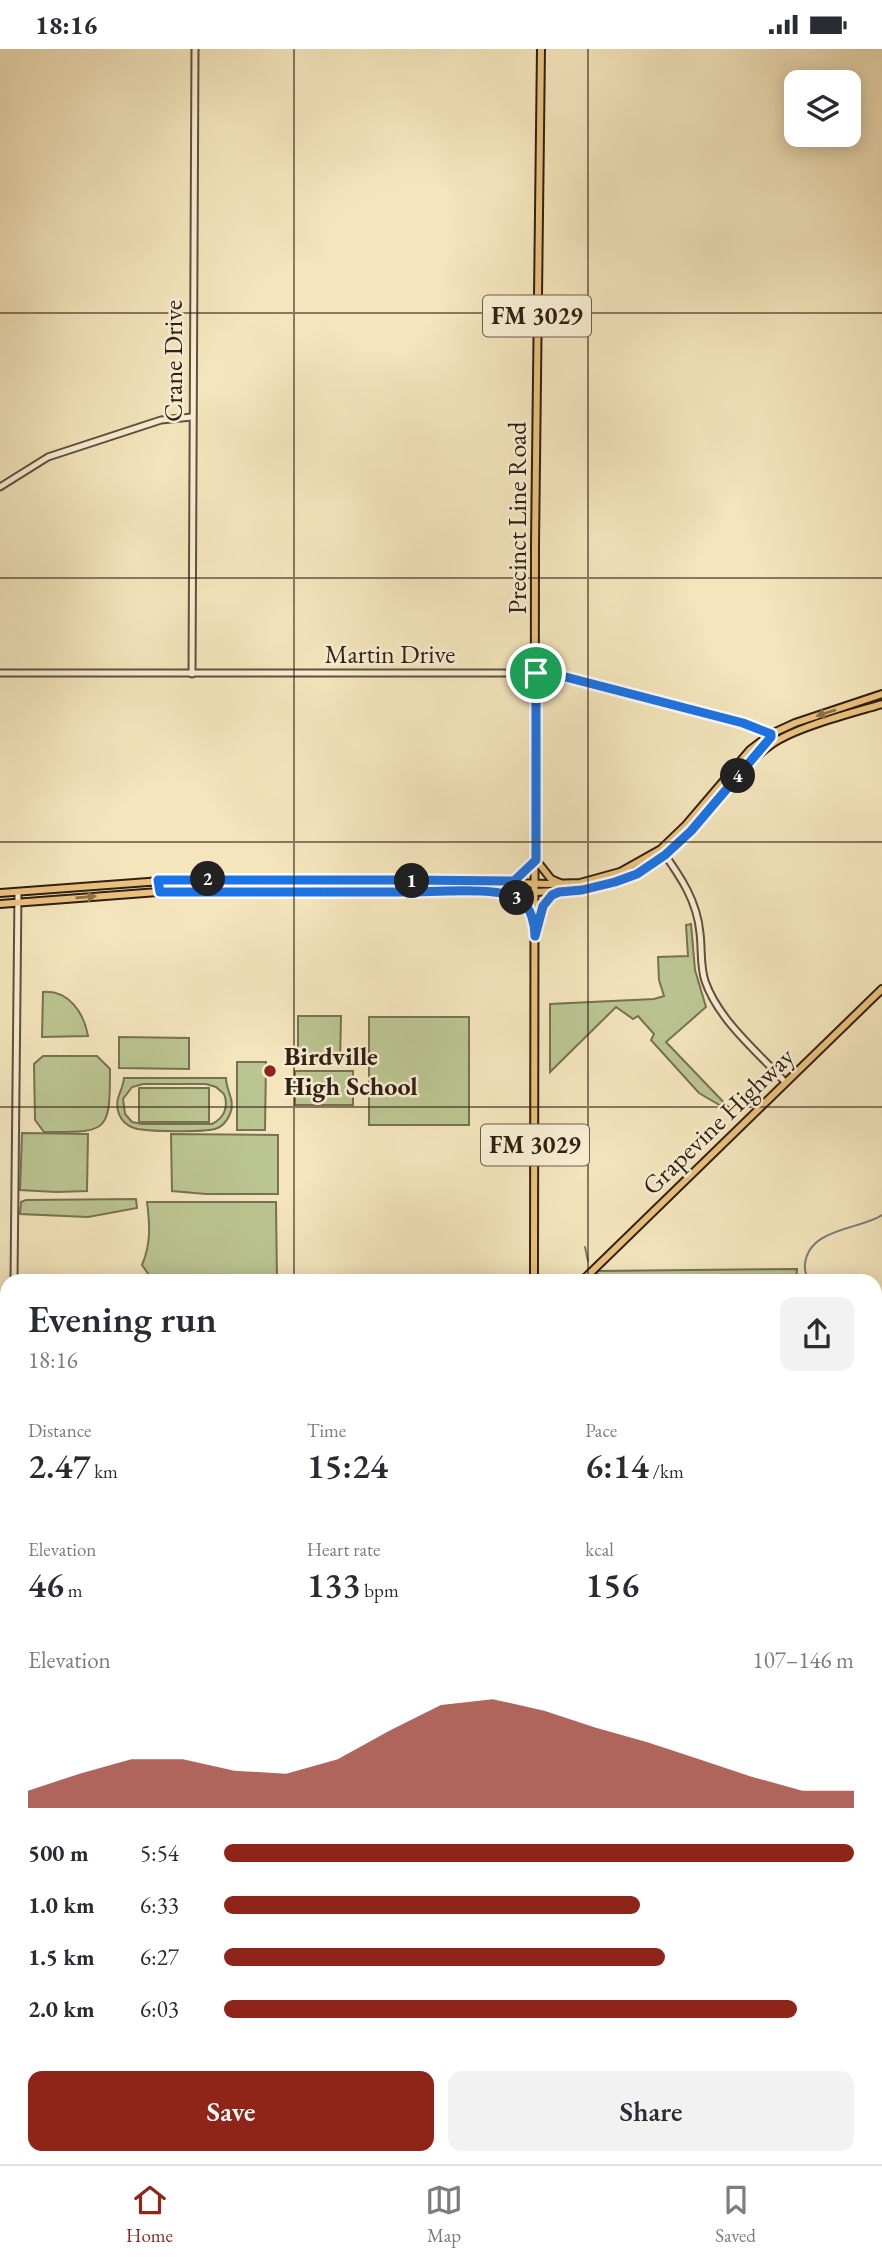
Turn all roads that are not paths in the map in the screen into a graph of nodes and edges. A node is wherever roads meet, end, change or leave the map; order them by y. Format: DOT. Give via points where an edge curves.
graph roads {
  1 [pos="195,49"];
  2 [pos="541,49"];
  3 [pos="192,417"];
  4 [pos="0,488"];
  5 [pos="0,673"];
  6 [pos="536,673"];
  7 [pos="192,674"];
  8 [pos="882,694"];
  9 [pos="882,704"];
  10 [pos="771,734"];
  11 [pos="752,761"];
  12 [pos="663,852"];
  13 [pos="536,860"];
  14 [pos="606,877"];
  15 [pos="158,880"];
  16 [pos="267,880"];
  17 [pos="408,880"];
  18 [pos="508,882"];
  19 [pos="536,884"];
  20 [pos="561,888"];
  21 [pos="589,889"];
  22 [pos="276,891"];
  23 [pos="18,892"];
  24 [pos="160,892"];
  25 [pos="407,892"];
  26 [pos="496,892"];
  27 [pos="536,892"];
  28 [pos="0,893"];
  29 [pos="18,902"];
  30 [pos="0,904"];
  31 [pos="535,926"];
  32 [pos="535,936"];
  33 [pos="882,989"];
  34 [pos="785,1081"];
  35 [pos="14,1274"];
  36 [pos="534,1274"];
  37 [pos="589,1274"];
  1 -- 3 [label="street, Crane Drive"];
  2 -- 6 [label="main road, Precinct Line Road / FM 3029"];
  3 -- 4 [label="street" via="161,420 48,457"];
  3 -- 7 [label="street, Crane Drive"];
  5 -- 7 [label="street, Martin Drive"];
  6 -- 7 [label="street, Martin Drive"];
  6 -- 10 [label="street, Martin Drive" via="743,723"];
  6 -- 13 [label="main road, Precinct Line Road / FM 3029"];
  8 -- 10 [label="main road, one-way"];
  9 -- 11 [label="main road" via="786,737"];
  10 -- 11 [label="main road"];
  10 -- 12 [label="main road" via="750,750"];
  11 -- 12 [label="main road" via="691,831"];
  12 -- 14 [label="main road"];
  12 -- 21 [label="main road" via="637,874"];
  12 -- 34 [label="street" via="693,899 703,971 715,1001"];
  13 -- 18 [label="main road"];
  13 -- 19 [label="main road, Precinct Line Road / FM 3029"];
  13 -- 20 [label="main road"];
  14 -- 20 [label="main road"];
  14 -- 21 [label="main road"];
  15 -- 16 [label="main road"];
  15 -- 23 [label="main road"];
  15 -- 24 [label="main road"];
  16 -- 17 [label="main road"];
  16 -- 22 [label="main road"];
  17 -- 18 [label="main road"];
  17 -- 25 [label="main road"];
  18 -- 19 [label="main road"];
  19 -- 20 [label="main road"];
  19 -- 27 [label="main road, Precinct Line Road / FM 3029"];
  20 -- 21 [label="main road"];
  20 -- 27 [label="main road"];
  20 -- 32 [label="main road" via="543,906"];
  22 -- 24 [label="main road"];
  22 -- 25 [label="main road"];
  23 -- 28 [label="main road"];
  23 -- 29 [label="street"];
  29 -- 24 [label="main road, one-way"];
  25 -- 26 [label="main road"];
  26 -- 27 [label="main road"];
  26 -- 31 [label="main road" via="524,903"];
  27 -- 31 [label="main road, Precinct Line Road / FM 3029"];
  29 -- 30 [label="main road"];
  29 -- 35 [label="street"];
  31 -- 32 [label="main road, Precinct Line Road / FM 3029"];
  32 -- 36 [label="main road, Precinct Line Road / FM 3029"];
  33 -- 34 [label="main road, Grapevine Highway"];
  34 -- 37 [label="main road, Grapevine Highway"];
}
